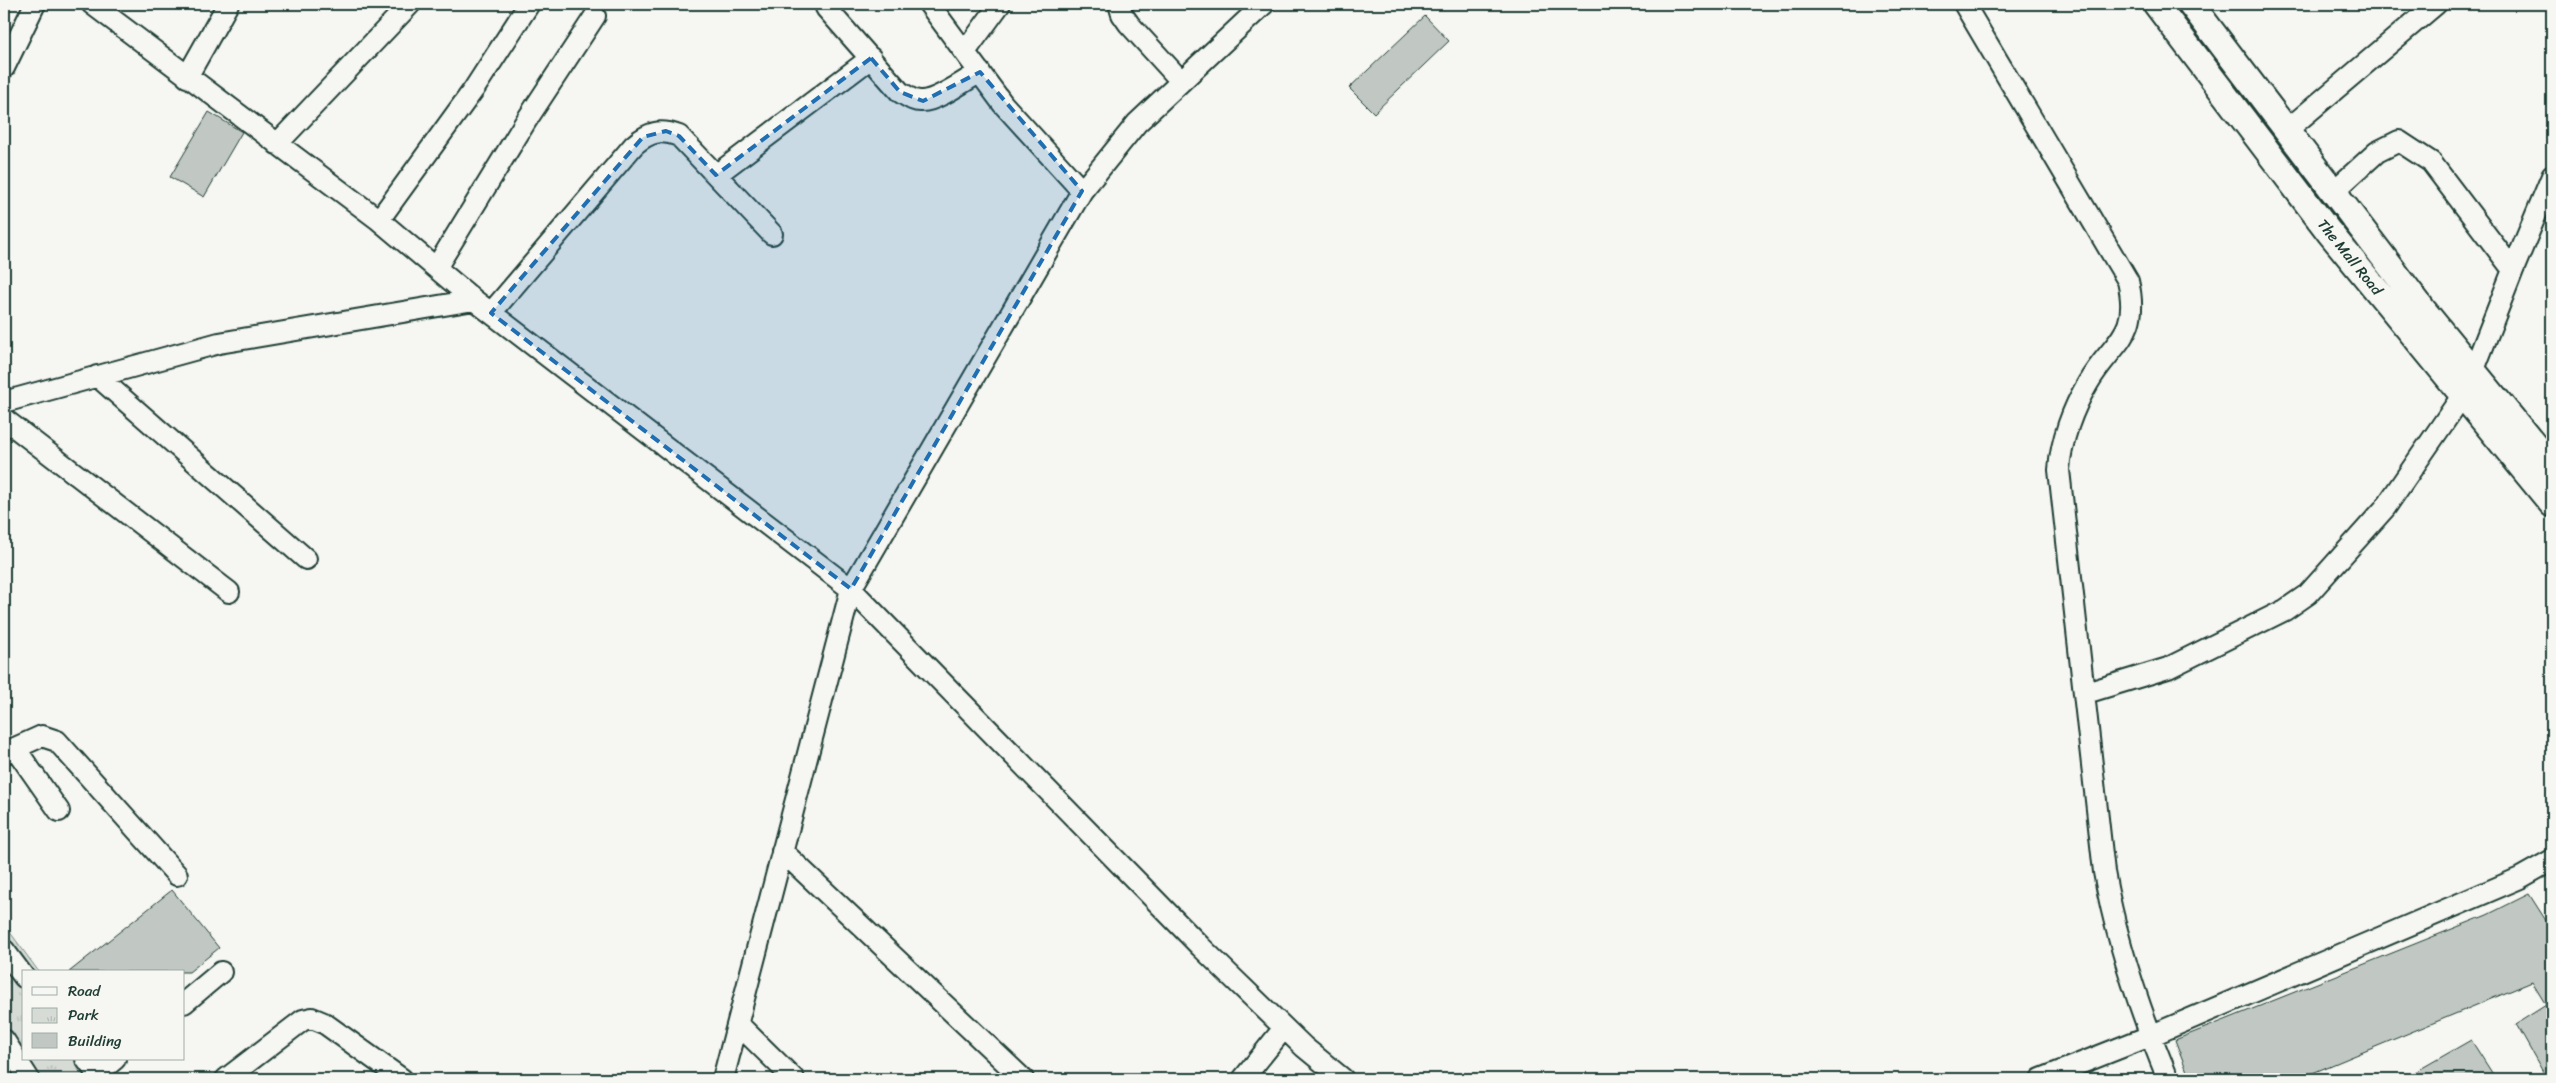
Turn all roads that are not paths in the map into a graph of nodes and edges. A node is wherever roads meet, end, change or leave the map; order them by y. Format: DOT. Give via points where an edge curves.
graph roads {
  1 [pos="35,4"];
  2 [pos="92,4"];
  3 [pos="228,4"];
  4 [pos="410,4"];
  5 [pos="529,4"];
  6 [pos="929,4"];
  7 [pos="1000,4"];
  8 [pos="1119,4"];
  9 [pos="1264,4"];
  10 [pos="1964,4"];
  11 [pos="2156,4"];
  12 [pos="2191,4"];
  13 [pos="2436,4"];
  14 [pos="826,8"];
  15 [pos="595,16"];
  16 [pos="965,52"];
  17 [pos="871,58"];
  18 [pos="4,68"];
  19 [pos="980,72"];
  20 [pos="187,77"];
  21 [pos="1181,81"];
  22 [pos="2287,130"];
  23 [pos="277,144"];
  24 [pos="716,175"];
  25 [pos="2552,176"];
  26 [pos="2329,185"];
  27 [pos="1082,191"];
  28 [pos="2302,197"];
  29 [pos="379,220"];
  30 [pos="772,234"];
  31 [pos="436,268"];
  32 [pos="2513,270"];
  33 [pos="474,300"];
  34 [pos="491,313"];
  35 [pos="2474,372"];
  36 [pos="97,376"];
  37 [pos="2475,399"];
  38 [pos="4,402"];
  39 [pos="4,419"];
  40 [pos="2552,467"];
  41 [pos="2552,504"];
  42 [pos="306,559"];
  43 [pos="851,590"];
  44 [pos="229,592"];
  45 [pos="2086,693"];
  46 [pos="9,750"];
  47 [pos="60,811"];
  48 [pos="782,851"];
  49 [pos="2552,860"];
  50 [pos="177,876"];
  51 [pos="222,972"];
  52 [pos="185,1002"];
  53 [pos="738,1024"];
  54 [pos="1284,1028"];
  55 [pos="2150,1036"];
  56 [pos="4,1040"];
  57 [pos="113,1060"];
  58 [pos="94,1071"];
  59 [pos="30,1079"];
  60 [pos="226,1079"];
  61 [pos="402,1079"];
  62 [pos="723,1079"];
  63 [pos="794,1079"];
  64 [pos="1023,1079"];
  65 [pos="1243,1079"];
  66 [pos="1343,1079"];
  67 [pos="2041,1079"];
  68 [pos="2168,1079"];
  1 -- 18 [label="street"];
  2 -- 20 [label="street"];
  3 -- 20 [label="street"];
  4 -- 23 [label="street"];
  5 -- 29 [label="street" via="474,89"];
  6 -- 16 [label="street"];
  7 -- 16 [label="street"];
  8 -- 21 [label="street" via="1129,24"];
  9 -- 21 [label="street"];
  10 -- 45 [label="street" via="2128,281 2131,295 2132,314 2125,335 2088,382 2060,453 2059,470"];
  11 -- 28 [label="main road, The Mall Road"];
  12 -- 22 [label="main road, The Mall Road"];
  13 -- 22 [label="street"];
  14 -- 17 [label="street"];
  15 -- 31 [label="street"];
  16 -- 19 [label="street"];
  17 -- 19 [label="street" via="900,92 914,100 923,101"];
  17 -- 24 [label="street"];
  19 -- 27 [label="street" via="1003,104"];
  20 -- 23 [label="street"];
  21 -- 27 [label="street" via="1137,123"];
  22 -- 26 [label="main road, The Mall Road"];
  23 -- 29 [label="street"];
  24 -- 30 [label="street"];
  24 -- 34 [label="street" via="679,136 655,131 643,137"];
  25 -- 32 [label="street"];
  26 -- 28 [label="main road"];
  26 -- 32 [label="street" via="2399,141 2431,162"];
  26 -- 35 [label="main road, The Mall Road"];
  27 -- 43 [label="street"];
  28 -- 37 [label="main road, The Mall Road"];
  29 -- 31 [label="street"];
  31 -- 33 [label="street"];
  32 -- 35 [label="street"];
  33 -- 34 [label="street"];
  33 -- 36 [label="street" via="219,343"];
  34 -- 43 [label="street"];
  35 -- 37 [label="main road, The Mall Road"];
  36 -- 38 [label="street"];
  36 -- 42 [label="street"];
  37 -- 40 [label="main road, The Mall Road"];
  37 -- 41 [label="main road, The Mall Road"];
  37 -- 45 [label="street" via="2385,508 2308,594 2285,610 2168,668"];
  39 -- 44 [label="street"];
  43 -- 48 [label="street"];
  43 -- 54 [label="street" via="1200,947"];
  45 -- 55 [label="street" via="2104,872"];
  46 -- 47 [label="street"];
  46 -- 50 [label="street" via="42,736 57,742"];
  48 -- 53 [label="street"];
  48 -- 64 [label="street"];
  49 -- 55 [label="street" via="2520,878"];
  51 -- 52 [label="street"];
  53 -- 62 [label="street"];
  53 -- 63 [label="street"];
  54 -- 65 [label="street"];
  54 -- 66 [label="street"];
  55 -- 67 [label="street"];
  55 -- 68 [label="street"];
  56 -- 59 [label="street"];
  57 -- 58 [label="street"];
  60 -- 61 [label="street" via="303,1020 312,1018 324,1023"];
}
